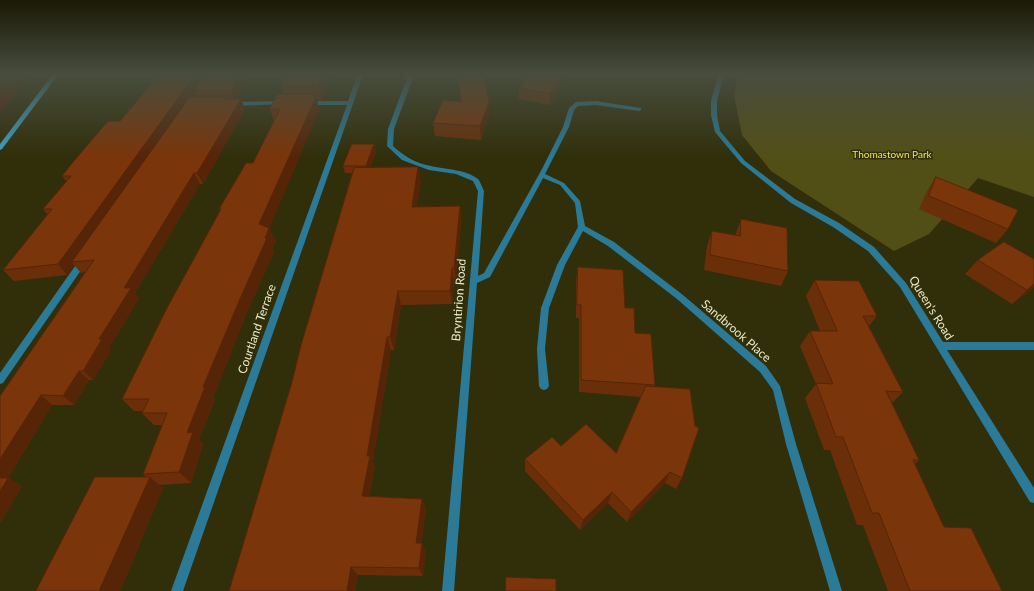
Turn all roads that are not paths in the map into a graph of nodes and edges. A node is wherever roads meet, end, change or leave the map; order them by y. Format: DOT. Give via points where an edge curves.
graph roads {
  1 [pos="34,103"];
  2 [pos="291,103"];
  3 [pos="298,103"];
  4 [pos="350,103"];
  5 [pos="401,103"];
  6 [pos="714,103"];
  7 [pos="223,104"];
  8 [pos="639,109"];
  9 [pos="0,148"];
  10 [pos="542,175"];
  11 [pos="582,227"];
  12 [pos="88,254"];
  13 [pos="473,282"];
  14 [pos="940,346"];
  15 [pos="1034,346"];
  16 [pos="0,380"];
  17 [pos="544,386"];
  18 [pos="1034,498"];
  19 [pos="177,591"];
  20 [pos="448,591"];
  21 [pos="836,591"];
  1 -- 9 [label="street"];
  2 -- 7 [label="street"];
  3 -- 4 [label="street"];
  4 -- 19 [label="street, Courtland Terrace"];
  5 -- 13 [label="street, Bryntirion Road" via="391,129 390,146 404,159 429,168 457,172 476,180 481,191"];
  6 -- 14 [label="street, Queen's Road" via="717,131 743,162 793,201 836,224 871,249 903,285"];
  8 -- 10 [label="street" via="596,103 576,104 571,109 566,127"];
  10 -- 11 [label="street" via="562,184 578,203"];
  10 -- 13 [label="street" via="487,275"];
  11 -- 17 [label="street" via="561,265 545,308 541,349"];
  11 -- 21 [label="street, Sandbrook Place" via="611,244 680,297 763,369 777,389"];
  12 -- 16 [label="street"];
  13 -- 20 [label="street, Bryntirion Road"];
  14 -- 15 [label="street"];
  14 -- 18 [label="street, Queen's Road"];
}
